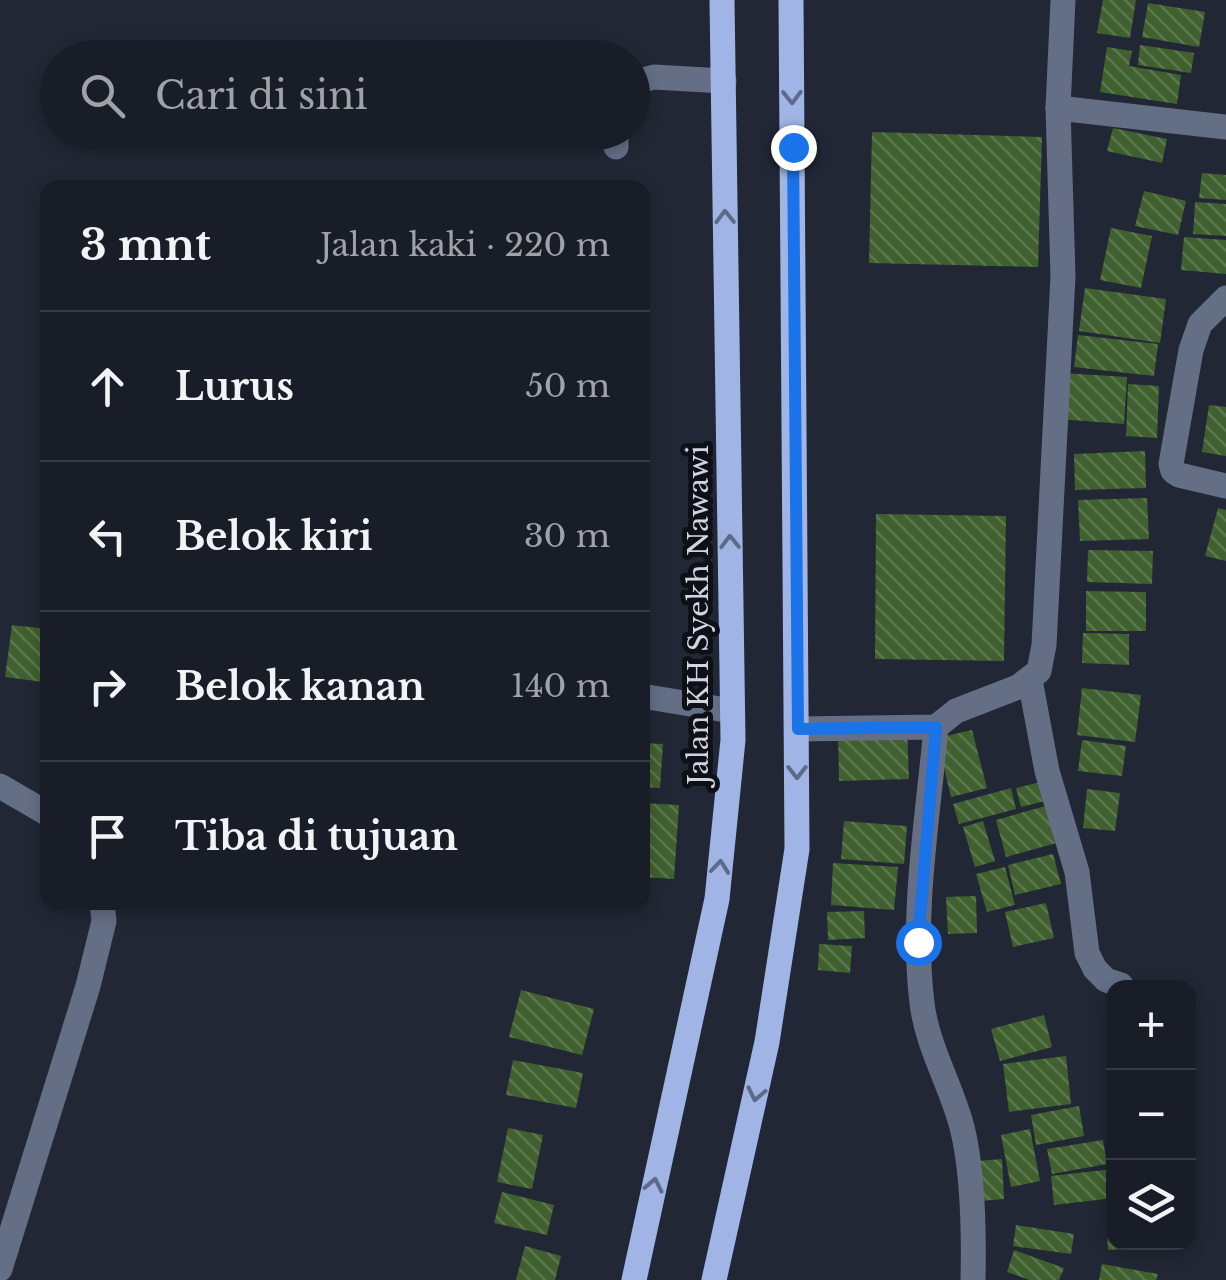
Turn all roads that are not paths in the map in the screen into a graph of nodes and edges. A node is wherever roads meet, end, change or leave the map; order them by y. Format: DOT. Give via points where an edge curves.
graph roads {
  1 [pos="722,0"];
  2 [pos="791,0"];
  3 [pos="1063,0"];
  4 [pos="650,79"];
  5 [pos="724,81"];
  6 [pos="1058,108"];
  7 [pos="1226,127"];
  8 [pos="1226,298"];
  9 [pos="1226,486"];
  10 [pos="1030,680"];
  11 [pos="650,697"];
  12 [pos="732,711"];
  13 [pos="936,727"];
  14 [pos="798,729"];
  15 [pos="0,786"];
  16 [pos="40,809"];
  17 [pos="103,910"];
  18 [pos="1106,980"];
  19 [pos="0,1269"];
  20 [pos="634,1280"];
  21 [pos="714,1280"];
  22 [pos="973,1280"];
  1 -- 5 [label="main road, Jalan KH Syekh Nawawi"];
  2 -- 14 [label="main road, one-way"];
  3 -- 6 [label="street"];
  4 -- 5 [label="street"];
  12 -- 5 [label="main road, Jalan KH Syekh Nawawi, one-way"];
  6 -- 7 [label="street"];
  6 -- 10 [label="street" via="1062,276 1052,490 1044,645"];
  8 -- 9 [label="street" via="1200,324 1170,464 1179,475"];
  10 -- 13 [label="street" via="956,711"];
  10 -- 18 [label="street" via="1047,771 1077,872 1087,953"];
  11 -- 12 [label="street"];
  20 -- 12 [label="main road, Jalan KH Syekh Nawawi, one-way" via="717,898"];
  13 -- 14 [label="street"];
  13 -- 22 [label="street" via="918,942 922,1004 962,1130"];
  14 -- 21 [label="main road, one-way" via="797,849 767,1042"];
  15 -- 16 [label="street"];
  17 -- 19 [label="street" via="88,986"];
}
